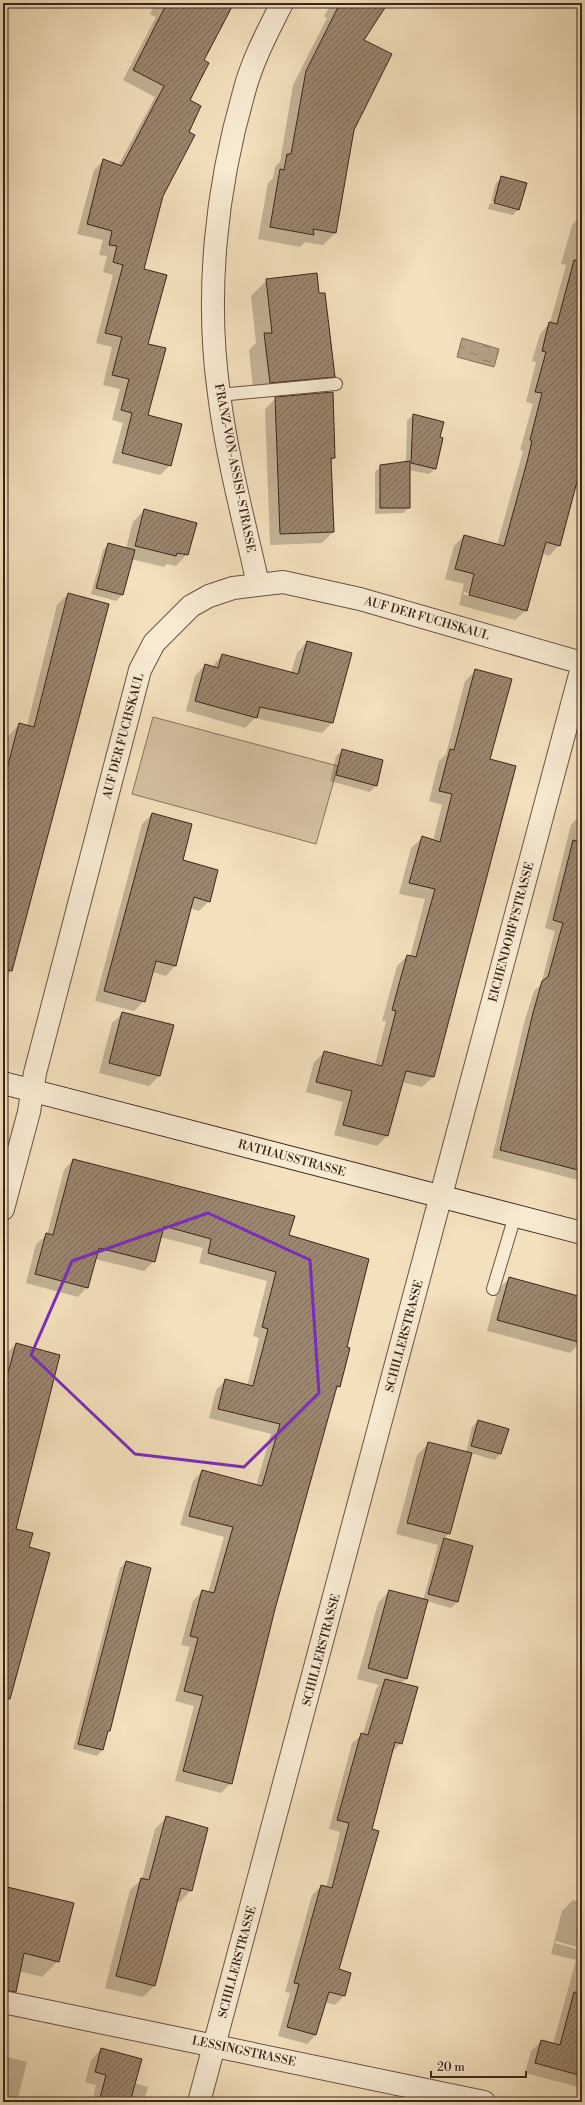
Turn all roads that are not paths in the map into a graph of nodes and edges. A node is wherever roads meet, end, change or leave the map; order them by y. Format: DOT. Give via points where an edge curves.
graph roads {
  1 [pos="282,3"];
  2 [pos="336,384"];
  3 [pos="219,395"];
  4 [pos="258,584"];
  5 [pos="582,663"];
  6 [pos="582,667"];
  7 [pos="3,1082"];
  8 [pos="32,1090"];
  9 [pos="442,1197"];
  10 [pos="3,1209"];
  11 [pos="515,1216"];
  12 [pos="582,1233"];
  13 [pos="492,1289"];
  14 [pos="3,2002"];
  15 [pos="215,2045"];
  16 [pos="200,2102"];
  17 [pos="484,2102"];
  1 -- 3 [label="street, FRANZ-VON-ASSISI-STRASSE" via="244,90 220,202 214,268 213,332"];
  2 -- 3 [label="lane"];
  3 -- 4 [label="street, FRANZ-VON-ASSISI-STRASSE"];
  4 -- 5 [label="street, AUF DER FUCHSKAUL" via="283,582 360,599"];
  4 -- 8 [label="street, AUF DER FUCHSKAUL" via="227,590 191,606 154,643 140,670"];
  6 -- 9 [label="street, EICHENDORFFSTRASSE"];
  7 -- 8 [label="street, RATHAUSSTRASSE"];
  8 -- 9 [label="street, RATHAUSSTRASSE"];
  8 -- 10 [label="street, AUF DER FUCHSKAUL" via="29,1112"];
  9 -- 11 [label="street, RATHAUSSTRASSE"];
  9 -- 15 [label="street, SCHILLERSTRASSE"];
  11 -- 12 [label="street, RATHAUSSTRASSE"];
  11 -- 13 [label="lane"];
  14 -- 15 [label="street, LESSINGSTRASSE"];
  15 -- 16 [label="street, SCHILLERSTRASSE"];
  15 -- 17 [label="street, LESSINGSTRASSE"];
}
